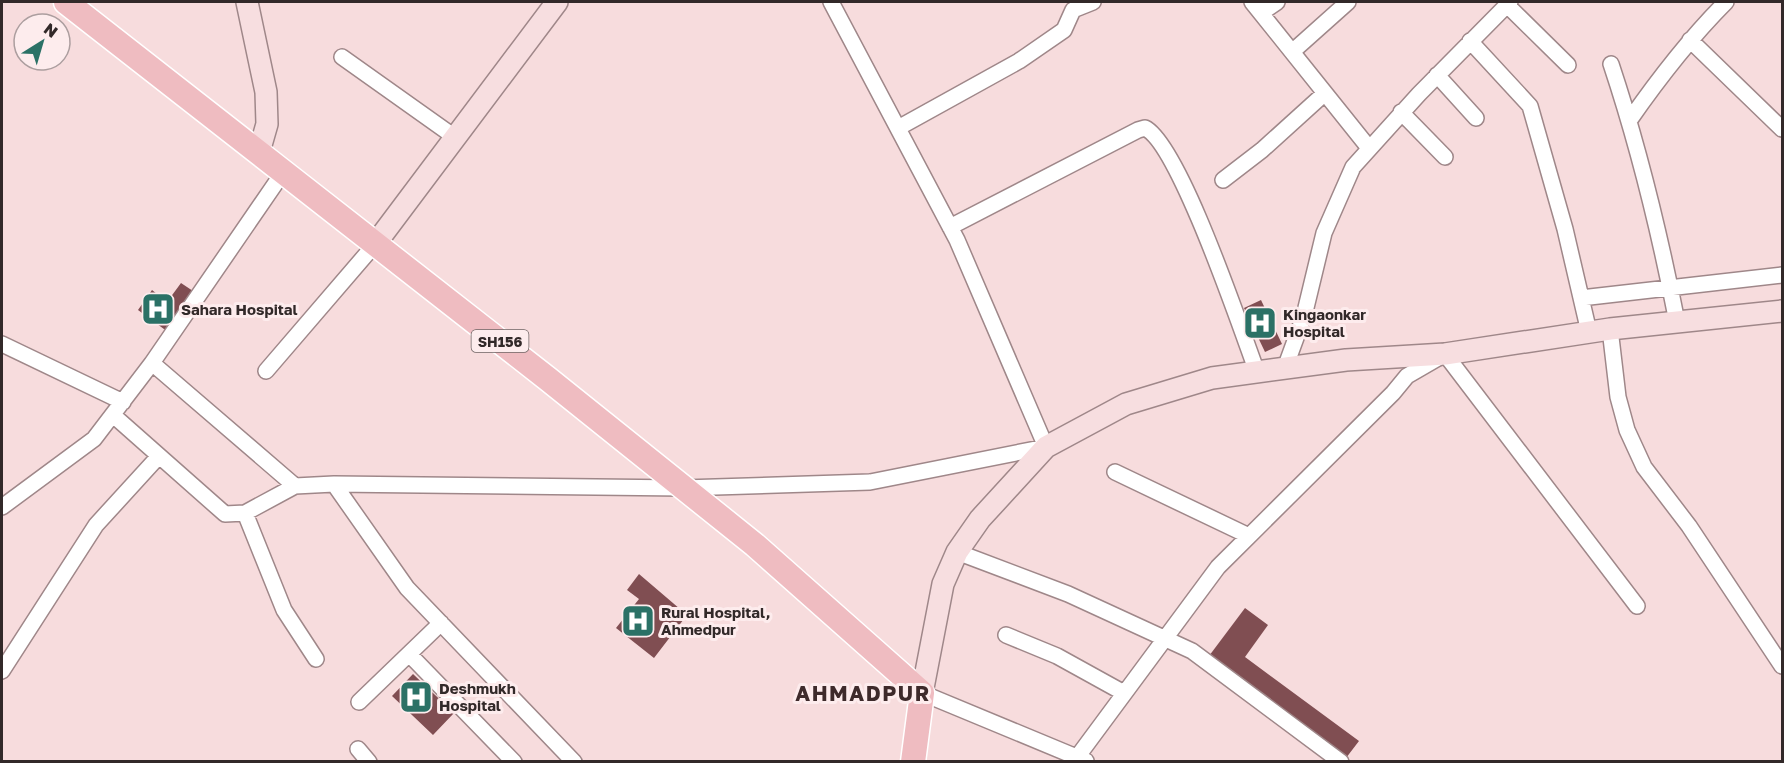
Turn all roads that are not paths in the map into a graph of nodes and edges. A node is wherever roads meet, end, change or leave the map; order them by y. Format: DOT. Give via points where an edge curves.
graph roads {
  1 [pos="66,2"];
  2 [pos="247,2"];
  3 [pos="557,2"];
  4 [pos="831,2"];
  5 [pos="1093,2"];
  6 [pos="1277,2"];
  7 [pos="1348,2"];
  8 [pos="1726,2"];
  9 [pos="1508,3"];
  10 [pos="1071,6"];
  11 [pos="1257,7"];
  12 [pos="1690,40"];
  13 [pos="1470,41"];
  14 [pos="1292,52"];
  15 [pos="342,57"];
  16 [pos="1568,64"];
  17 [pos="1611,64"];
  18 [pos="1437,75"];
  19 [pos="1325,93"];
  20 [pos="1401,112"];
  21 [pos="1476,118"];
  22 [pos="1629,121"];
  23 [pos="898,128"];
  24 [pos="1782,129"];
  25 [pos="456,138"];
  26 [pos="1369,148"];
  27 [pos="259,152"];
  28 [pos="1445,157"];
  29 [pos="284,171"];
  30 [pos="1223,180"];
  31 [pos="950,227"];
  32 [pos="375,243"];
  33 [pos="1782,275"];
  34 [pos="1670,290"];
  35 [pos="1581,298"];
  36 [pos="1782,311"];
  37 [pos="1677,322"];
  38 [pos="1610,329"];
  39 [pos="1589,332"];
  40 [pos="2,344"];
  41 [pos="1445,354"];
  42 [pos="152,363"];
  43 [pos="1285,368"];
  44 [pos="266,371"];
  45 [pos="1257,372"];
  46 [pos="123,402"];
  47 [pos="113,415"];
  48 [pos="1046,447"];
  49 [pos="159,456"];
  50 [pos="1115,472"];
  51 [pos="334,484"];
  52 [pos="295,486"];
  53 [pos="683,488"];
  54 [pos="4,501"];
  55 [pos="244,513"];
  56 [pos="1249,536"];
  57 [pos="957,552"];
  58 [pos="1638,606"];
  59 [pos="441,623"];
  60 [pos="1006,635"];
  61 [pos="1165,637"];
  62 [pos="409,654"];
  63 [pos="316,659"];
  64 [pos="1782,666"];
  65 [pos="2,671"];
  66 [pos="922,693"];
  67 [pos="1124,693"];
  68 [pos="358,702"];
  69 [pos="358,749"];
  70 [pos="1083,759"];
  71 [pos="369,762"];
  72 [pos="514,762"];
  73 [pos="574,762"];
  74 [pos="913,762"];
  75 [pos="1341,762"];
  1 -- 27 [label="main road, SH156"];
  2 -- 27 [label="main road" via="266,92 267,124"];
  3 -- 25 [label="main road"];
  4 -- 23 [label="street"];
  5 -- 10 [label="street"];
  6 -- 11 [label="street"];
  7 -- 14 [label="street"];
  8 -- 12 [label="street"];
  9 -- 13 [label="street"];
  9 -- 16 [label="street"];
  10 -- 23 [label="street" via="1064,30 1019,61"];
  11 -- 14 [label="street"];
  12 -- 22 [label="street"];
  12 -- 24 [label="street"];
  13 -- 18 [label="street"];
  13 -- 35 [label="street" via="1530,106"];
  14 -- 19 [label="street"];
  15 -- 25 [label="street"];
  17 -- 22 [label="street"];
  18 -- 20 [label="street"];
  18 -- 21 [label="street"];
  19 -- 26 [label="street"];
  19 -- 30 [label="street"];
  20 -- 26 [label="street"];
  20 -- 28 [label="street"];
  22 -- 34 [label="street"];
  23 -- 31 [label="street"];
  25 -- 32 [label="main road"];
  26 -- 43 [label="street" via="1353,166 1324,233 1304,315"];
  27 -- 29 [label="main road, SH156"];
  29 -- 32 [label="main road, SH156"];
  29 -- 42 [label="street"];
  31 -- 45 [label="street" via="1144,128 1152,132 1173,164 1222,276"];
  31 -- 48 [label="street"];
  32 -- 44 [label="street"];
  32 -- 53 [label="main road, SH156"];
  33 -- 34 [label="street"];
  34 -- 35 [label="street"];
  34 -- 37 [label="street"];
  35 -- 39 [label="street"];
  36 -- 37 [label="main road"];
  37 -- 38 [label="main road"];
  38 -- 39 [label="main road"];
  38 -- 64 [label="street" via="1618,397 1627,430 1644,467 1689,526"];
  39 -- 41 [label="main road"];
  40 -- 46 [label="street"];
  41 -- 43 [label="main road"];
  41 -- 56 [label="street" via="1407,376"];
  41 -- 58 [label="street"];
  42 -- 46 [label="street"];
  42 -- 52 [label="street"];
  43 -- 45 [label="main road"];
  45 -- 48 [label="main road" via="1212,378 1126,404"];
  46 -- 47 [label="street"];
  47 -- 49 [label="street"];
  47 -- 54 [label="street" via="94,439"];
  48 -- 53 [label="street" via="870,482"];
  48 -- 57 [label="main road" via="980,519"];
  49 -- 55 [label="street" via="225,514"];
  49 -- 65 [label="street" via="96,525"];
  50 -- 56 [label="street"];
  51 -- 52 [label="street"];
  51 -- 53 [label="street"];
  51 -- 59 [label="street" via="407,588"];
  52 -- 55 [label="street"];
  53 -- 66 [label="main road, SH156" via="755,545"];
  55 -- 63 [label="street" via="284,610"];
  56 -- 61 [label="street" via="1218,567"];
  57 -- 61 [label="street" via="1068,594"];
  57 -- 66 [label="main road" via="943,584"];
  59 -- 62 [label="street"];
  59 -- 73 [label="street"];
  60 -- 67 [label="street" via="1078,666"];
  61 -- 67 [label="street"];
  61 -- 75 [label="street" via="1250,692"];
  62 -- 68 [label="street"];
  62 -- 72 [label="street"];
  66 -- 70 [label="street"];
  66 -- 74 [label="main road"];
  67 -- 70 [label="street"];
  69 -- 71 [label="street"];
}
